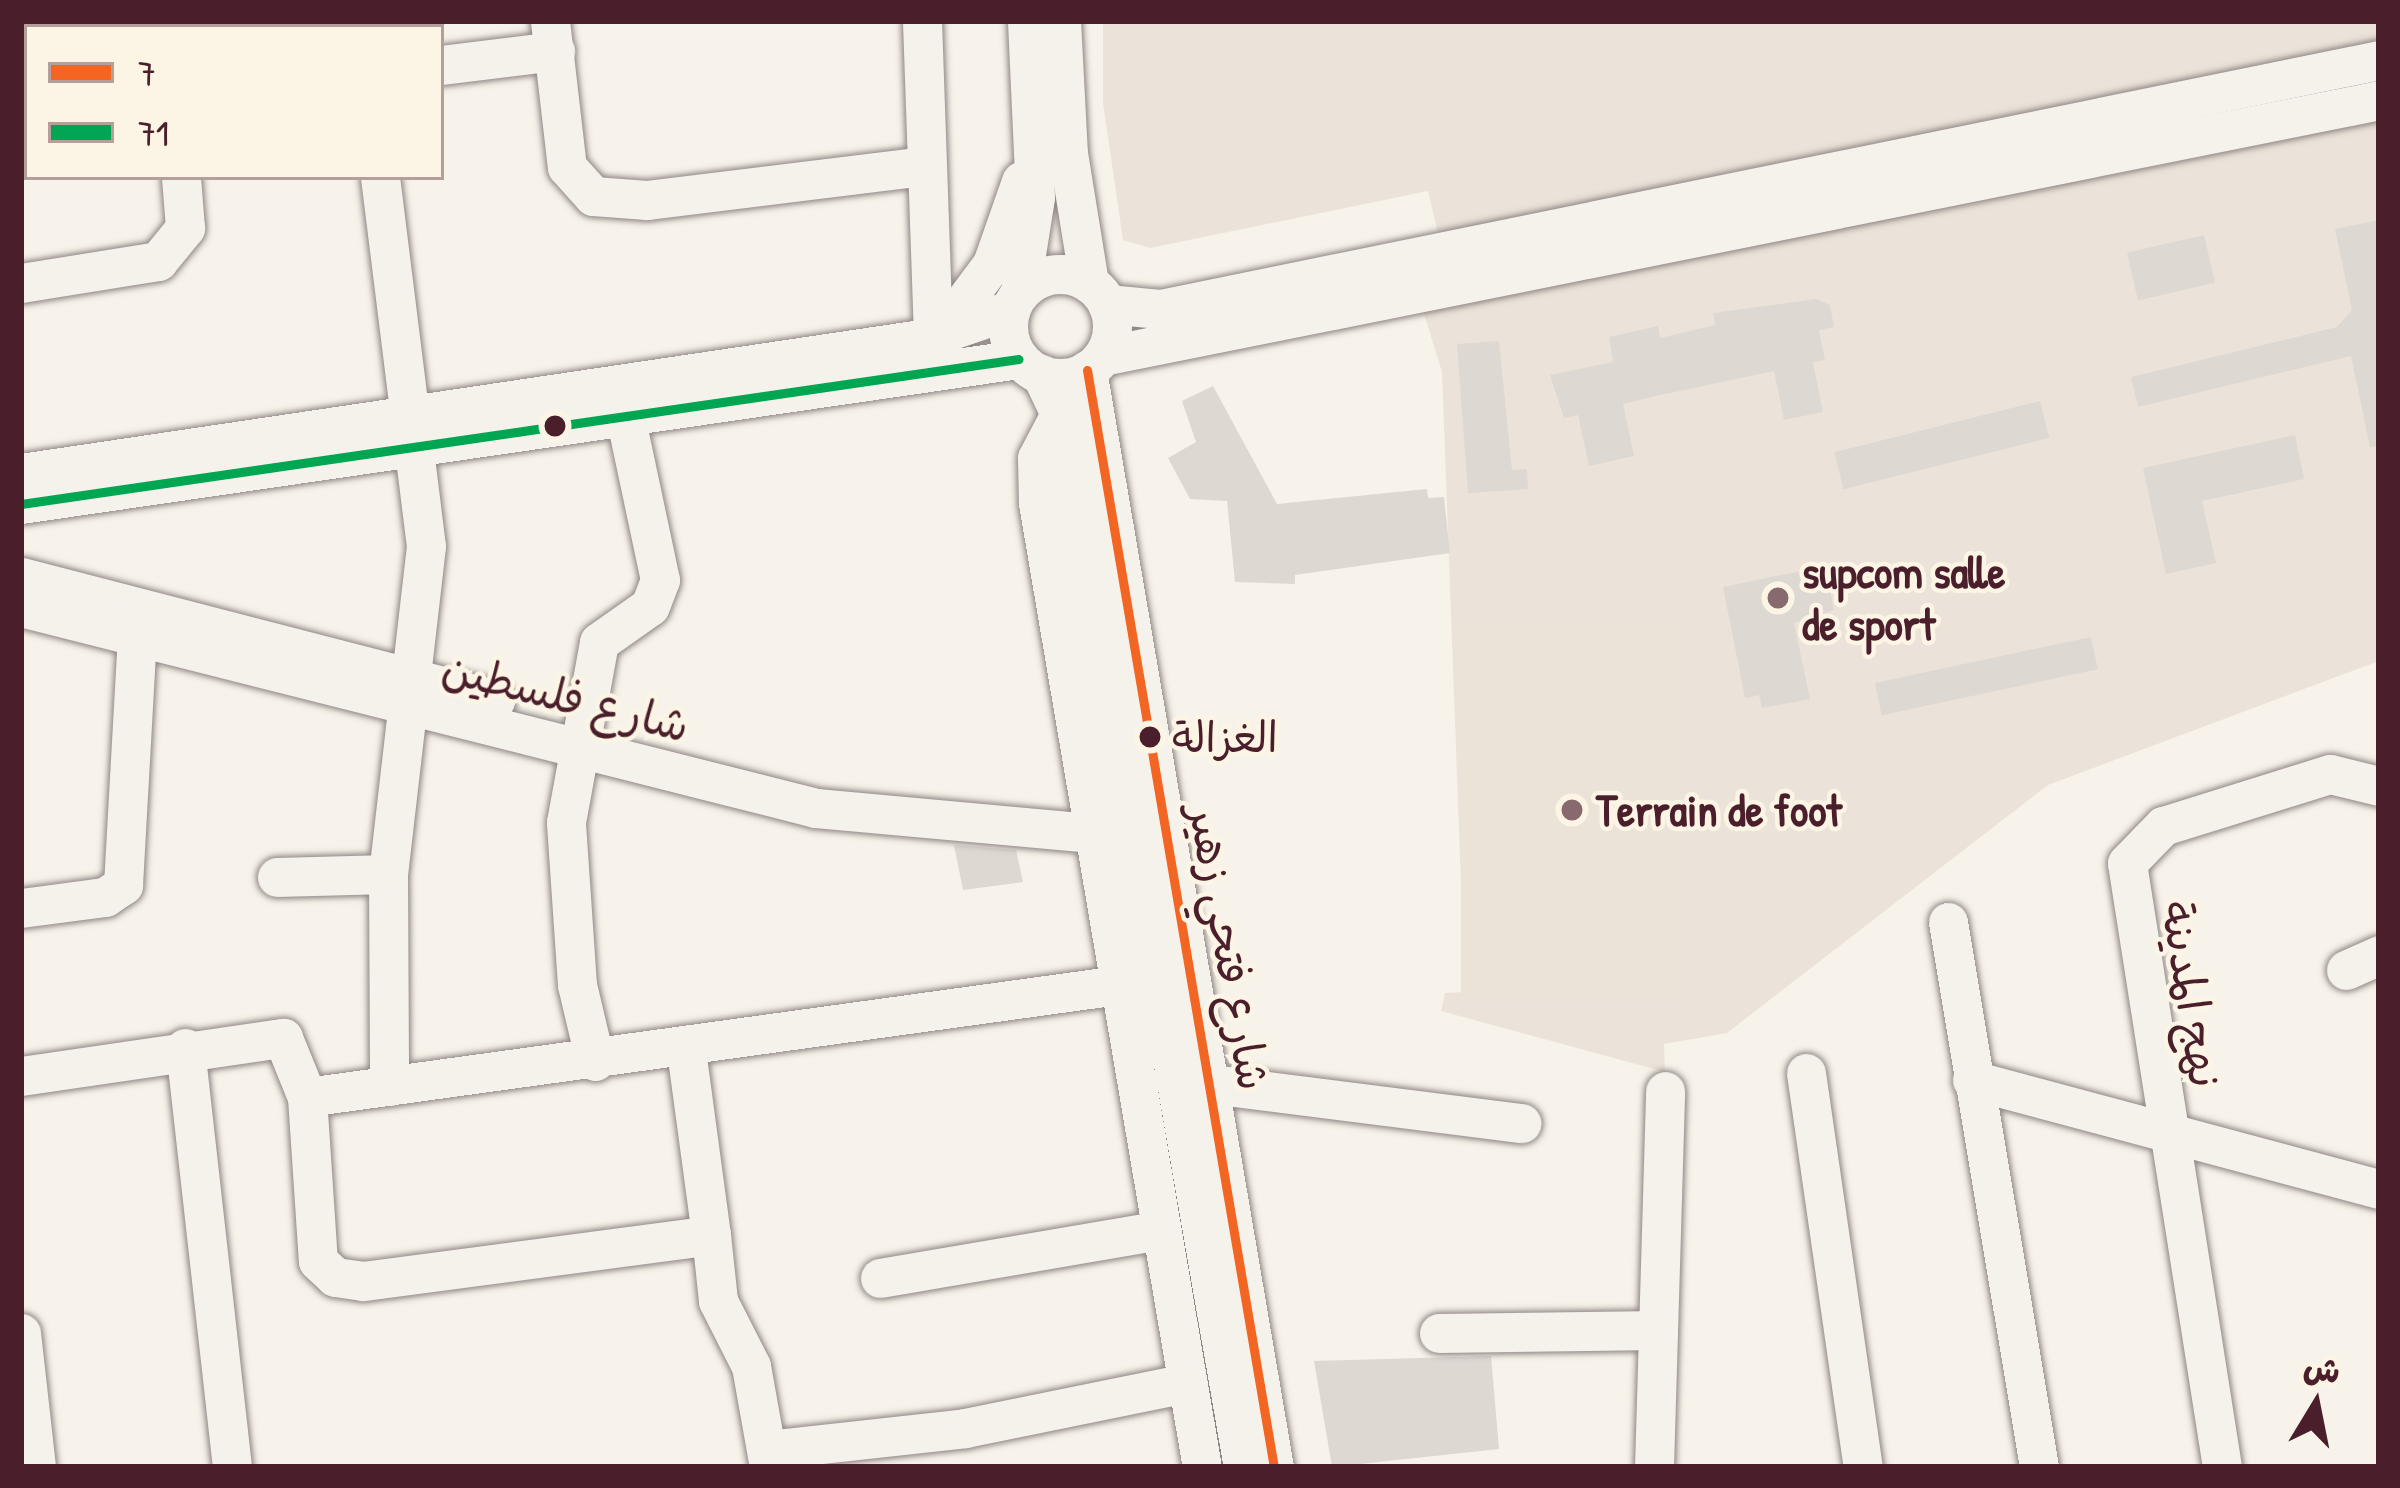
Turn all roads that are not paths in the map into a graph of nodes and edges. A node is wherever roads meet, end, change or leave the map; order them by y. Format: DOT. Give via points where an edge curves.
graph roads {
  1 [pos="922,21"];
  2 [pos="1027,21"];
  3 [pos="1061,21"];
  4 [pos="552,36"];
  5 [pos="2379,60"];
  6 [pos="444,64"];
  7 [pos="2379,100"];
  8 [pos="1031,123"];
  9 [pos="923,166"];
  10 [pos="181,180"];
  11 [pos="380,180"];
  12 [pos="21,283"];
  13 [pos="1098,293"];
  14 [pos="1015,301"];
  15 [pos="934,346"];
  16 [pos="1095,363"];
  17 [pos="1030,367"];
  18 [pos="625,416"];
  19 [pos="414,429"];
  20 [pos="21,473"];
  21 [pos="21,504"];
  22 [pos="21,577"];
  23 [pos="21,608"];
  24 [pos="137,623"];
  25 [pos="406,692"];
  26 [pos="584,737"];
  27 [pos="2379,786"];
  28 [pos="1109,827"];
  29 [pos="388,874"];
  30 [pos="277,877"];
  31 [pos="21,908"];
  32 [pos="1948,922"];
  33 [pos="1118,986"];
  34 [pos="185,1048"];
  35 [pos="686,1051"];
  36 [pos="595,1061"];
  37 [pos="1806,1073"];
  38 [pos="21,1076"];
  39 [pos="1972,1080"];
  40 [pos="1204,1083"];
  41 [pos="388,1086"];
  42 [pos="1665,1091"];
  43 [pos="307,1097"];
  44 [pos="1521,1123"];
  45 [pos="2166,1133"];
  46 [pos="2379,1189"];
  47 [pos="1160,1230"];
  48 [pos="711,1235"];
  49 [pos="880,1278"];
  50 [pos="1658,1330"];
  51 [pos="21,1333"];
  52 [pos="1439,1333"];
  53 [pos="1187,1383"];
  54 [pos="768,1459"];
  55 [pos="36,1467"];
  56 [pos="232,1467"];
  57 [pos="1202,1467"];
  58 [pos="1243,1467"];
  59 [pos="1274,1467"];
  60 [pos="1654,1467"];
  61 [pos="1863,1467"];
  62 [pos="2039,1467"];
  63 [pos="2222,1467"];
  1 -- 9 [label="street"];
  2 -- 8 [label="street"];
  3 -- 13 [label="street, شارع فتحي زهير" via="1068,153"];
  4 -- 6 [label="street"];
  4 -- 9 [label="street" via="567,167 593,196 647,200"];
  5 -- 13 [label="street" via="1160,310"];
  7 -- 16 [label="street"];
  8 -- 14 [label="street" via="1034,248"];
  8 -- 15 [label="street" via="1015,213"];
  9 -- 15 [label="street"];
  10 -- 12 [label="street" via="185,229 158,261"];
  11 -- 19 [label="street"];
  13 -- 14 [label="street" via="1060,274"];
  13 -- 16 [label="street, شارع فتحي زهير"];
  14 -- 15 [label="street"];
  14 -- 17 [label="street, شارع فتحي زهير"];
  15 -- 17 [label="street"];
  15 -- 18 [label="street"];
  15 -- 19 [label="street"];
  16 -- 17 [label="street"];
  16 -- 40 [label="street, شارع فتحي زهير"];
  17 -- 28 [label="street, شارع فتحي زهير" via="1060,414"];
  18 -- 19 [label="street"];
  18 -- 26 [label="street" via="659,587 650,606 599,642"];
  19 -- 20 [label="street"];
  19 -- 21 [label="street"];
  19 -- 25 [label="street" via="425,573"];
  22 -- 24 [label="street, شارع فلسطين"];
  23 -- 24 [label="street, شارع فلسطين"];
  24 -- 25 [label="street, شارع فلسطين"];
  24 -- 31 [label="street" via="123,885 105,897"];
  25 -- 26 [label="street, شارع فلسطين"];
  25 -- 29 [label="street"];
  26 -- 28 [label="street, شارع فلسطين" via="816,808"];
  26 -- 36 [label="street" via="564,855"];
  27 -- 45 [label="street, نهج المدينة" via="2366,776 2330,774 2164,826 2127,863"];
  28 -- 33 [label="street"];
  28 -- 58 [label="street, شارع فتحي زهير"];
  29 -- 30 [label="street"];
  29 -- 41 [label="street"];
  32 -- 39 [label="street"];
  33 -- 35 [label="street"];
  33 -- 47 [label="street"];
  34 -- 38 [label="street"];
  34 -- 43 [label="street" via="283,1038"];
  34 -- 56 [label="street"];
  35 -- 36 [label="street"];
  35 -- 48 [label="street"];
  36 -- 41 [label="street"];
  37 -- 61 [label="street"];
  39 -- 45 [label="street"];
  39 -- 62 [label="street"];
  40 -- 44 [label="street"];
  40 -- 59 [label="street, شارع فتحي زهير"];
  41 -- 43 [label="street"];
  42 -- 50 [label="street"];
  43 -- 48 [label="street" via="318,1261 334,1277"];
  45 -- 46 [label="street"];
  45 -- 63 [label="street"];
  47 -- 49 [label="street"];
  47 -- 53 [label="street"];
  48 -- 54 [label="street" via="718,1301 751,1366"];
  50 -- 52 [label="street"];
  50 -- 60 [label="street"];
  51 -- 55 [label="street"];
  53 -- 54 [label="street"];
  53 -- 57 [label="street"];
}
